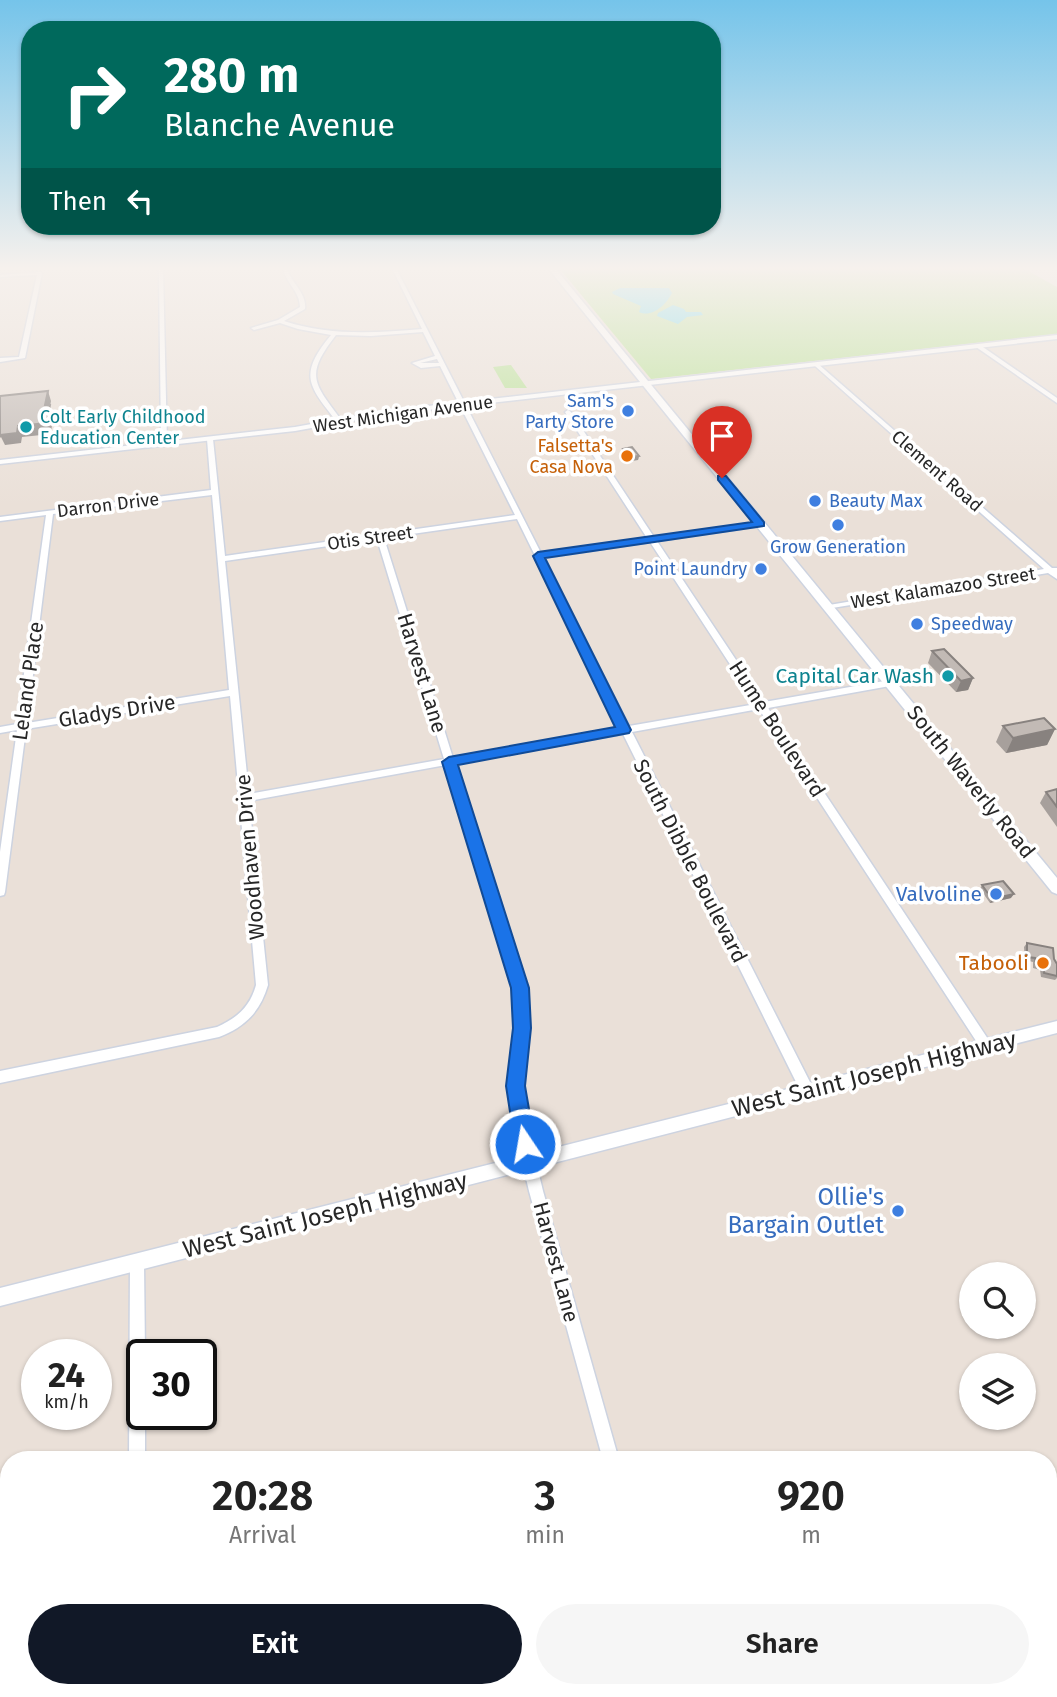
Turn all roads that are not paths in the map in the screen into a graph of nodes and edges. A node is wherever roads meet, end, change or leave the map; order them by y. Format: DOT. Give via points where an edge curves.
graph roads {
  1 [pos="24,347"];
  2 [pos="162,347"];
  3 [pos="324,347"];
  4 [pos="434,347"];
  5 [pos="615,347"];
  6 [pos="968,347"];
  7 [pos="980,347"];
  8 [pos="439,357"];
  9 [pos="0,360"];
  10 [pos="443,365"];
  11 [pos="817,365"];
  12 [pos="645,384"];
  13 [pos="1057,401"];
  14 [pos="461,404"];
  15 [pos="568,412"];
  16 [pos="339,421"];
  17 [pos="210,439"];
  18 [pos="164,444"];
  19 [pos="0,462"];
  20 [pos="215,492"];
  21 [pos="50,512"];
  22 [pos="518,517"];
  23 [pos="0,519"];
  24 [pos="760,524"];
  25 [pos="380,537"];
  26 [pos="651,540"];
  27 [pos="538,556"];
  28 [pos="222,559"];
  29 [pos="1055,572"];
  30 [pos="830,607"];
  31 [pos="890,682"];
  32 [pos="234,692"];
  33 [pos="761,706"];
  34 [pos="22,726"];
  35 [pos="0,730"];
  36 [pos="624,730"];
  37 [pos="449,762"];
  38 [pos="245,798"];
  39 [pos="1057,888"];
  40 [pos="0,892"];
  41 [pos="1057,1027"];
  42 [pos="986,1046"];
  43 [pos="0,1077"];
  44 [pos="808,1092"];
  45 [pos="529,1163"];
  46 [pos="136,1262"];
  47 [pos="0,1297"];
  48 [pos="137,1451"];
  49 [pos="609,1451"];
  1 -- 9 [label="street" via="22,358"];
  2 -- 18 [label="street"];
  3 -- 16 [label="street" via="311,375"];
  4 -- 8 [label="street, South Dibble Boulevard"];
  5 -- 12 [label="main road, South Waverly Road"];
  6 -- 11 [label="street, West Michigan Avenue"];
  7 -- 13 [label="street"];
  8 -- 10 [label="street, South Dibble Boulevard"];
  8 -- 10 [label="street" via="415,363"];
  10 -- 14 [label="street, South Dibble Boulevard"];
  11 -- 12 [label="street, West Michigan Avenue"];
  11 -- 29 [label="street, Clement Road"];
  12 -- 14 [label="street, West Michigan Avenue"];
  12 -- 24 [label="main road, South Waverly Road"];
  14 -- 16 [label="street, West Michigan Avenue"];
  14 -- 22 [label="street, South Dibble Boulevard"];
  15 -- 26 [label="street, Hume Boulevard"];
  16 -- 17 [label="street, West Michigan Avenue"];
  17 -- 18 [label="street, West Michigan Avenue"];
  17 -- 20 [label="street, Woodhaven Drive"];
  18 -- 19 [label="street, West Michigan Avenue"];
  20 -- 21 [label="street, Darron Drive"];
  20 -- 28 [label="street, Woodhaven Drive"];
  21 -- 23 [label="street, Darron Drive"];
  21 -- 34 [label="street, Leland Place"];
  22 -- 25 [label="street, Otis Street"];
  22 -- 27 [label="street, South Dibble Boulevard"];
  24 -- 26 [label="street"];
  24 -- 30 [label="main road, South Waverly Road"];
  25 -- 28 [label="street, Otis Street"];
  25 -- 37 [label="street, Harvest Lane"];
  26 -- 27 [label="street"];
  26 -- 33 [label="street, Hume Boulevard"];
  27 -- 36 [label="street, South Dibble Boulevard"];
  28 -- 32 [label="street, Woodhaven Drive"];
  29 -- 30 [label="street, West Kalamazoo Street"];
  30 -- 31 [label="main road, South Waverly Road"];
  31 -- 33 [label="street"];
  31 -- 39 [label="main road, South Waverly Road"];
  32 -- 34 [label="street, Gladys Drive"];
  32 -- 38 [label="street, Woodhaven Drive"];
  33 -- 36 [label="street"];
  33 -- 42 [label="street, Hume Boulevard"];
  34 -- 35 [label="street, Gladys Drive"];
  34 -- 40 [label="street, Leland Place"];
  36 -- 37 [label="street"];
  36 -- 44 [label="street, South Dibble Boulevard"];
  37 -- 38 [label="street"];
  37 -- 45 [label="street, Harvest Lane" via="520,988 516,1103"];
  38 -- 43 [label="street, Woodhaven Drive" via="262,985 250,1014 219,1032"];
  41 -- 42 [label="street, West Saint Joseph Highway"];
  42 -- 44 [label="street, West Saint Joseph Highway"];
  44 -- 45 [label="street, West Saint Joseph Highway"];
  45 -- 46 [label="street, West Saint Joseph Highway"];
  45 -- 49 [label="street, Harvest Lane"];
  46 -- 47 [label="street, West Saint Joseph Highway"];
  46 -- 48 [label="street"];
}
